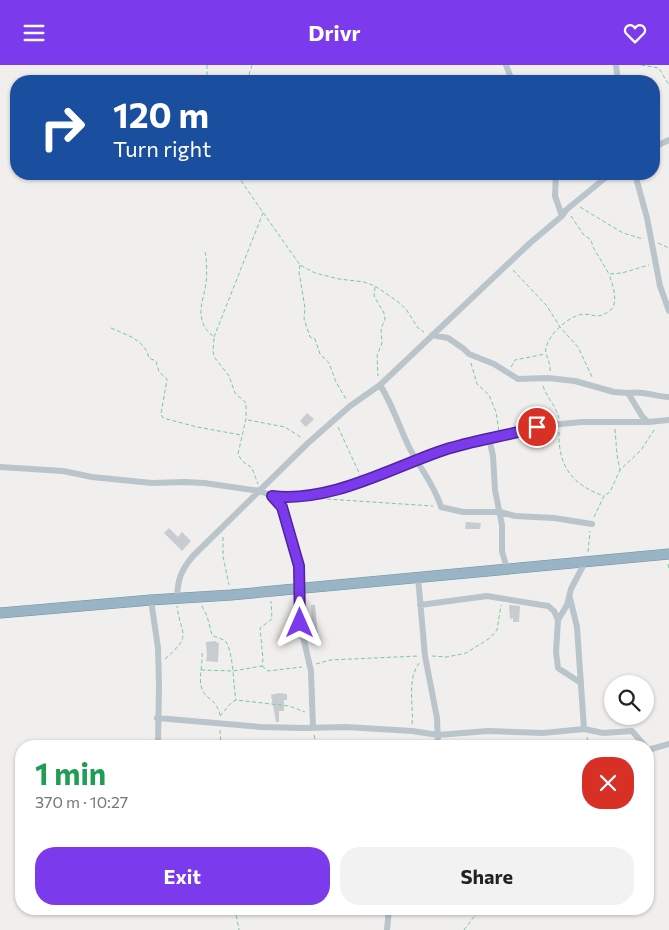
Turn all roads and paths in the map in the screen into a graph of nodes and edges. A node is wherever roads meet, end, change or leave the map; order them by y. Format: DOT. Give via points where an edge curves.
graph roads {
  1 [pos="641,65"];
  2 [pos="658,66"];
  3 [pos="669,83"];
  4 [pos="242,180"];
  5 [pos="556,180"];
  6 [pos="603,180"];
  7 [pos="637,180"];
  8 [pos="574,204"];
  9 [pos="566,210"];
  10 [pos="263,212"];
  11 [pos="562,216"];
  12 [pos="651,241"];
  13 [pos="669,248"];
  14 [pos="205,252"];
  15 [pos="300,265"];
  16 [pos="508,265"];
  17 [pos="657,265"];
  18 [pos="609,274"];
  19 [pos="376,286"];
  20 [pos="669,311"];
  21 [pos="560,327"];
  22 [pos="111,328"];
  23 [pos="432,335"];
  24 [pos="214,338"];
  25 [pos="546,353"];
  26 [pos="468,354"];
  27 [pos="504,370"];
  28 [pos="548,378"];
  29 [pos="539,379"];
  30 [pos="380,385"];
  31 [pos="596,387"];
  32 [pos="628,393"];
  33 [pos="669,397"];
  34 [pos="350,406"];
  35 [pos="246,419"];
  36 [pos="334,420"];
  37 [pos="669,420"];
  38 [pos="658,421"];
  39 [pos="616,422"];
  40 [pos="648,422"];
  41 [pos="560,423"];
  42 [pos="242,435"];
  43 [pos="499,437"];
  44 [pos="489,438"];
  45 [pos="308,443"];
  46 [pos="416,461"];
  47 [pos="0,467"];
  48 [pos="620,471"];
  49 [pos="362,481"];
  50 [pos="260,491"];
  51 [pos="272,496"];
  52 [pos="604,496"];
  53 [pos="328,499"];
  54 [pos="441,507"];
  55 [pos="500,512"];
  56 [pos="592,524"];
  57 [pos="223,528"];
  58 [pos="669,554"];
  59 [pos="585,562"];
  60 [pos="507,569"];
  61 [pos="418,577"];
  62 [pos="300,588"];
  63 [pos="270,591"];
  64 [pos="231,595"];
  65 [pos="504,598"];
  66 [pos="570,598"];
  67 [pos="195,599"];
  68 [pos="151,600"];
  69 [pos="176,600"];
  70 [pos="420,605"];
  71 [pos="0,613"];
  72 [pos="558,620"];
  73 [pos="202,653"];
  74 [pos="425,656"];
  75 [pos="158,664"];
  76 [pos="310,665"];
  77 [pos="262,666"];
  78 [pos="201,671"];
  79 [pos="233,671"];
  80 [pos="582,683"];
  81 [pos="236,700"];
  82 [pos="157,717"];
  83 [pos="313,719"];
  84 [pos="217,723"];
  85 [pos="313,728"];
  86 [pos="584,729"];
  87 [pos="412,731"];
  88 [pos="438,735"];
  89 [pos="158,740"];
  90 [pos="221,740"];
  91 [pos="315,740"];
  92 [pos="438,740"];
  93 [pos="587,740"];
  94 [pos="640,740"];
  95 [pos="669,744"];
  96 [pos="654,748"];
  97 [pos="236,915"];
  98 [pos="388,915"];
  99 [pos="476,915"];
  100 [pos="239,930"];
  101 [pos="387,930"];
  102 [pos="464,930"];
  1 -- 2 [label="path"];
  2 -- 3 [label="path"];
  4 -- 10 [label="path"];
  5 -- 11 [label="street" via="555,196"];
  6 -- 8 [label="street"];
  7 -- 12 [label="street"];
  8 -- 9 [label="street"];
  8 -- 12 [label="path" via="623,233"];
  9 -- 11 [label="street"];
  9 -- 18 [label="path" via="591,240"];
  10 -- 15 [label="path"];
  10 -- 24 [label="path"];
  11 -- 16 [label="street"];
  12 -- 13 [label="path"];
  12 -- 17 [label="street"];
  14 -- 24 [label="path" via="206,284 200,311 204,326"];
  15 -- 19 [label="path" via="315,273"];
  15 -- 34 [label="path" via="304,319 310,337 315,339 320,354"];
  16 -- 21 [label="path" via="547,306"];
  16 -- 23 [label="street"];
  17 -- 18 [label="path"];
  17 -- 20 [label="street"];
  18 -- 21 [label="path" via="615,293 613,308 599,316 580,315"];
  19 -- 23 [label="path" via="406,309 418,328"];
  19 -- 30 [label="path" via="374,296 385,319 377,356"];
  21 -- 25 [label="path" via="546,345"];
  21 -- 31 [label="path" via="581,352"];
  22 -- 42 [label="path" via="140,341 149,358 156,361 159,372 167,379 163,418"];
  23 -- 26 [label="street" via="448,338"];
  23 -- 30 [label="street"];
  24 -- 35 [label="path" via="215,358 229,376 235,393 246,403"];
  25 -- 27 [label="path" via="515,360 511,368"];
  25 -- 28 [label="path" via="550,361"];
  26 -- 27 [label="street"];
  26 -- 43 [label="path" via="477,384 489,395 496,412"];
  27 -- 29 [label="street" via="518,379"];
  28 -- 29 [label="street"];
  28 -- 31 [label="street"];
  29 -- 41 [label="path" via="557,409"];
  30 -- 34 [label="street"];
  30 -- 46 [label="street"];
  31 -- 32 [label="street"];
  32 -- 33 [label="street" via="641,391"];
  32 -- 40 [label="street"];
  34 -- 36 [label="street"];
  35 -- 42 [label="path"];
  35 -- 45 [label="path" via="285,427"];
  36 -- 45 [label="street"];
  36 -- 49 [label="path"];
  37 -- 38 [label="street"];
  38 -- 40 [label="street"];
  38 -- 48 [label="path" via="647,443"];
  39 -- 40 [label="street"];
  39 -- 41 [label="street"];
  39 -- 48 [label="path"];
  41 -- 43 [label="street"];
  41 -- 52 [label="path" via="561,455 569,473 588,491"];
  42 -- 50 [label="path" via="239,457 252,468"];
  43 -- 44 [label="street"];
  44 -- 46 [label="street"];
  44 -- 55 [label="street"];
  45 -- 50 [label="street"];
  46 -- 49 [label="street"];
  46 -- 54 [label="street"];
  47 -- 50 [label="street" via="63,471 152,483 204,483"];
  48 -- 52 [label="path" via="610,492"];
  49 -- 51 [label="street" via="308,496"];
  50 -- 51 [label="street"];
  50 -- 57 [label="street"];
  51 -- 62 [label="street" via="282,507 299,566"];
  52 -- 56 [label="path"];
  53 -- 54 [label="path"];
  54 -- 55 [label="street" via="462,512"];
  55 -- 56 [label="street"];
  55 -- 60 [label="street" via="502,551"];
  56 -- 59 [label="path"];
  57 -- 64 [label="path" via="223,556"];
  57 -- 69 [label="street" via="184,566 177,583"];
  58 -- 59 [label="highway"];
  59 -- 60 [label="highway"];
  59 -- 66 [label="street" via="571,589"];
  60 -- 61 [label="highway"];
  61 -- 62 [label="highway"];
  61 -- 70 [label="street"];
  62 -- 63 [label="highway"];
  62 -- 76 [label="street" via="299,619"];
  63 -- 64 [label="highway"];
  63 -- 77 [label="path" via="272,619 260,628"];
  64 -- 67 [label="highway"];
  65 -- 70 [label="street" via="478,596"];
  65 -- 72 [label="street" via="548,606"];
  65 -- 74 [label="path" via="497,630 490,638 466,653 447,657"];
  66 -- 72 [label="street"];
  66 -- 80 [label="street" via="577,627"];
  67 -- 69 [label="highway"];
  67 -- 79 [label="path" via="207,616 212,635 226,643"];
  68 -- 69 [label="highway"];
  68 -- 71 [label="highway"];
  68 -- 75 [label="street"];
  69 -- 75 [label="path" via="184,634 182,642"];
  70 -- 74 [label="street"];
  72 -- 80 [label="street" via="558,668"];
  73 -- 78 [label="path"];
  74 -- 76 [label="path" via="330,660"];
  74 -- 87 [label="path" via="414,671 412,681"];
  74 -- 88 [label="street"];
  75 -- 82 [label="street"];
  76 -- 77 [label="path" via="268,671"];
  76 -- 83 [label="street"];
  77 -- 79 [label="path"];
  78 -- 79 [label="path"];
  78 -- 81 [label="path" via="202,690 217,704 220,716"];
  79 -- 81 [label="path"];
  80 -- 86 [label="street"];
  81 -- 83 [label="path" via="289,706"];
  82 -- 84 [label="street"];
  82 -- 89 [label="street"];
  83 -- 85 [label="street"];
  84 -- 85 [label="street"];
  84 -- 90 [label="path"];
  85 -- 87 [label="street"];
  85 -- 91 [label="path"];
  86 -- 88 [label="street"];
  86 -- 93 [label="path"];
  86 -- 94 [label="street" via="603,733 632,731"];
  87 -- 88 [label="street"];
  88 -- 92 [label="street"];
  95 -- 96 [label="street"];
  97 -- 100 [label="path"];
  98 -- 101 [label="street"];
  99 -- 102 [label="path"];
}
